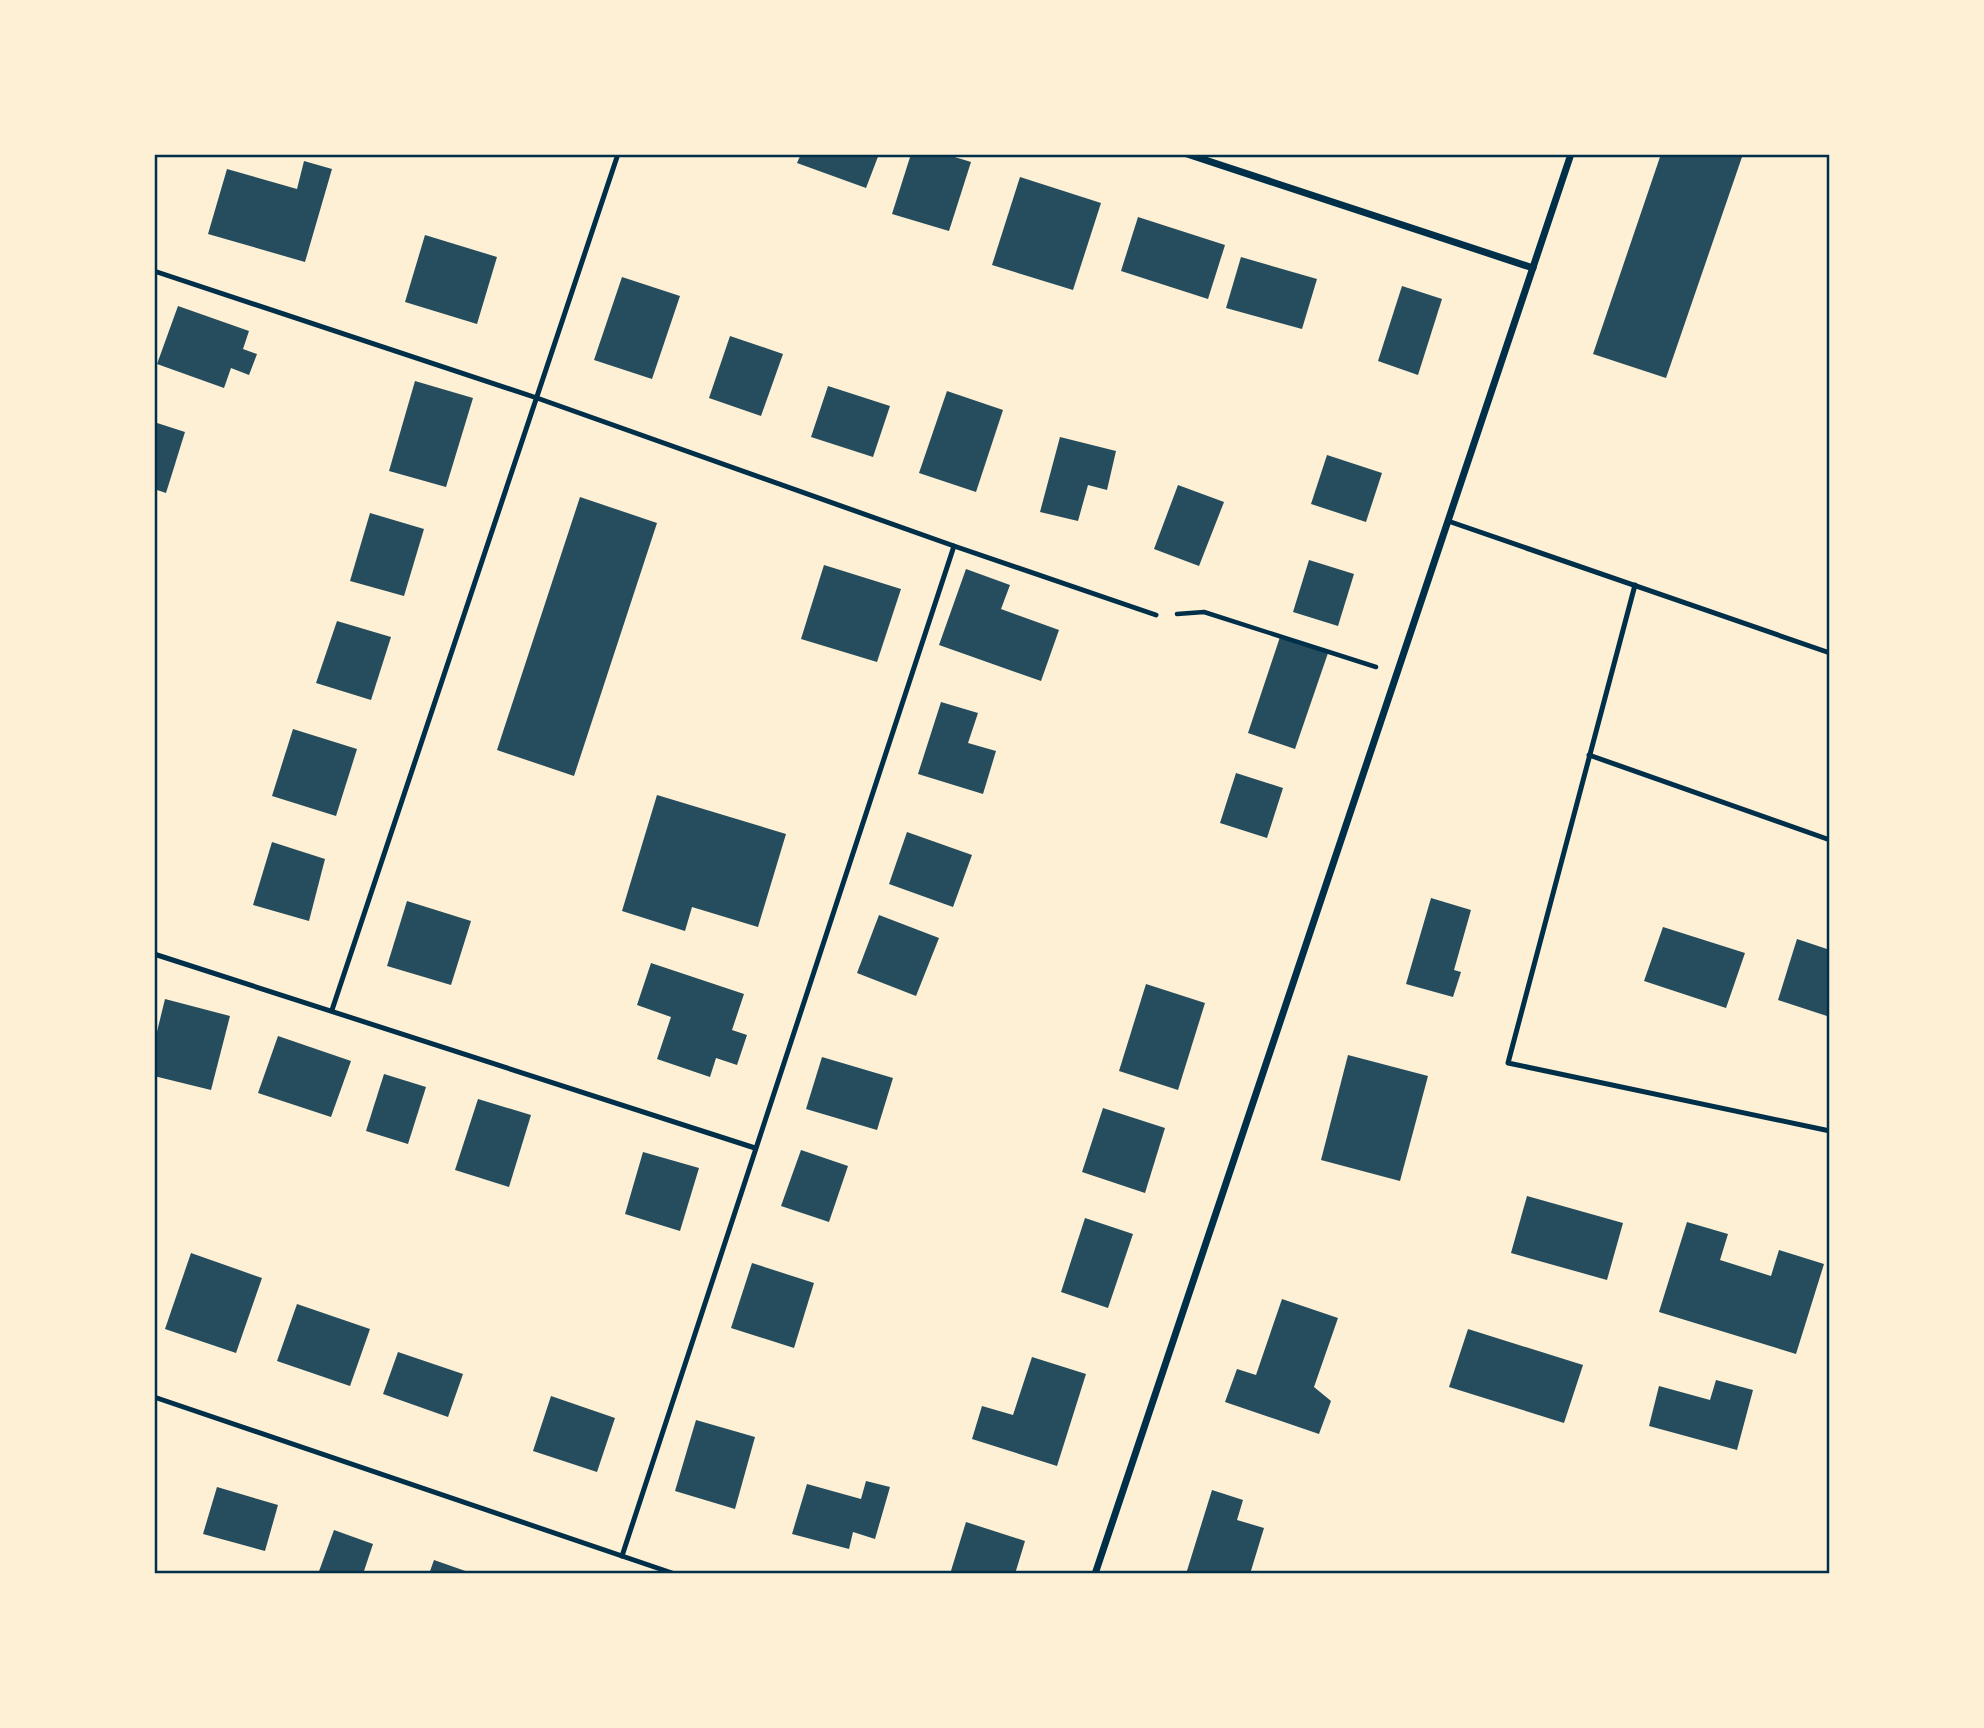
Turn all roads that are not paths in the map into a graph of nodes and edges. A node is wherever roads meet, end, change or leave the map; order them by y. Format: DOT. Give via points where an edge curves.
graph roads {
  1 [pos="618,154"];
  2 [pos="1187,154"];
  3 [pos="1571,154"];
  4 [pos="1533,268"];
  5 [pos="154,271"];
  6 [pos="537,398"];
  7 [pos="1448,521"];
  8 [pos="954,546"];
  9 [pos="1635,586"];
  10 [pos="1156,615"];
  11 [pos="1830,653"];
  12 [pos="1590,755"];
  13 [pos="1830,840"];
  14 [pos="154,954"];
  15 [pos="332,1010"];
  16 [pos="1830,1131"];
  17 [pos="755,1148"];
  18 [pos="154,1397"];
  19 [pos="622,1556"];
  20 [pos="675,1574"];
  21 [pos="1095,1574"];
  1 -- 6 [label="lane"];
  2 -- 4 [label="street"];
  3 -- 4 [label="street"];
  4 -- 7 [label="street"];
  5 -- 6 [label="lane"];
  6 -- 8 [label="lane"];
  6 -- 15 [label="lane"];
  7 -- 9 [label="lane"];
  7 -- 21 [label="street"];
  8 -- 10 [label="lane"];
  8 -- 17 [label="lane"];
  9 -- 11 [label="lane"];
  9 -- 12 [label="lane"];
  12 -- 13 [label="lane"];
  12 -- 16 [label="lane" via="1508,1063"];
  14 -- 15 [label="lane"];
  15 -- 17 [label="lane"];
  17 -- 19 [label="lane"];
  18 -- 19 [label="lane"];
  19 -- 20 [label="lane"];
}
